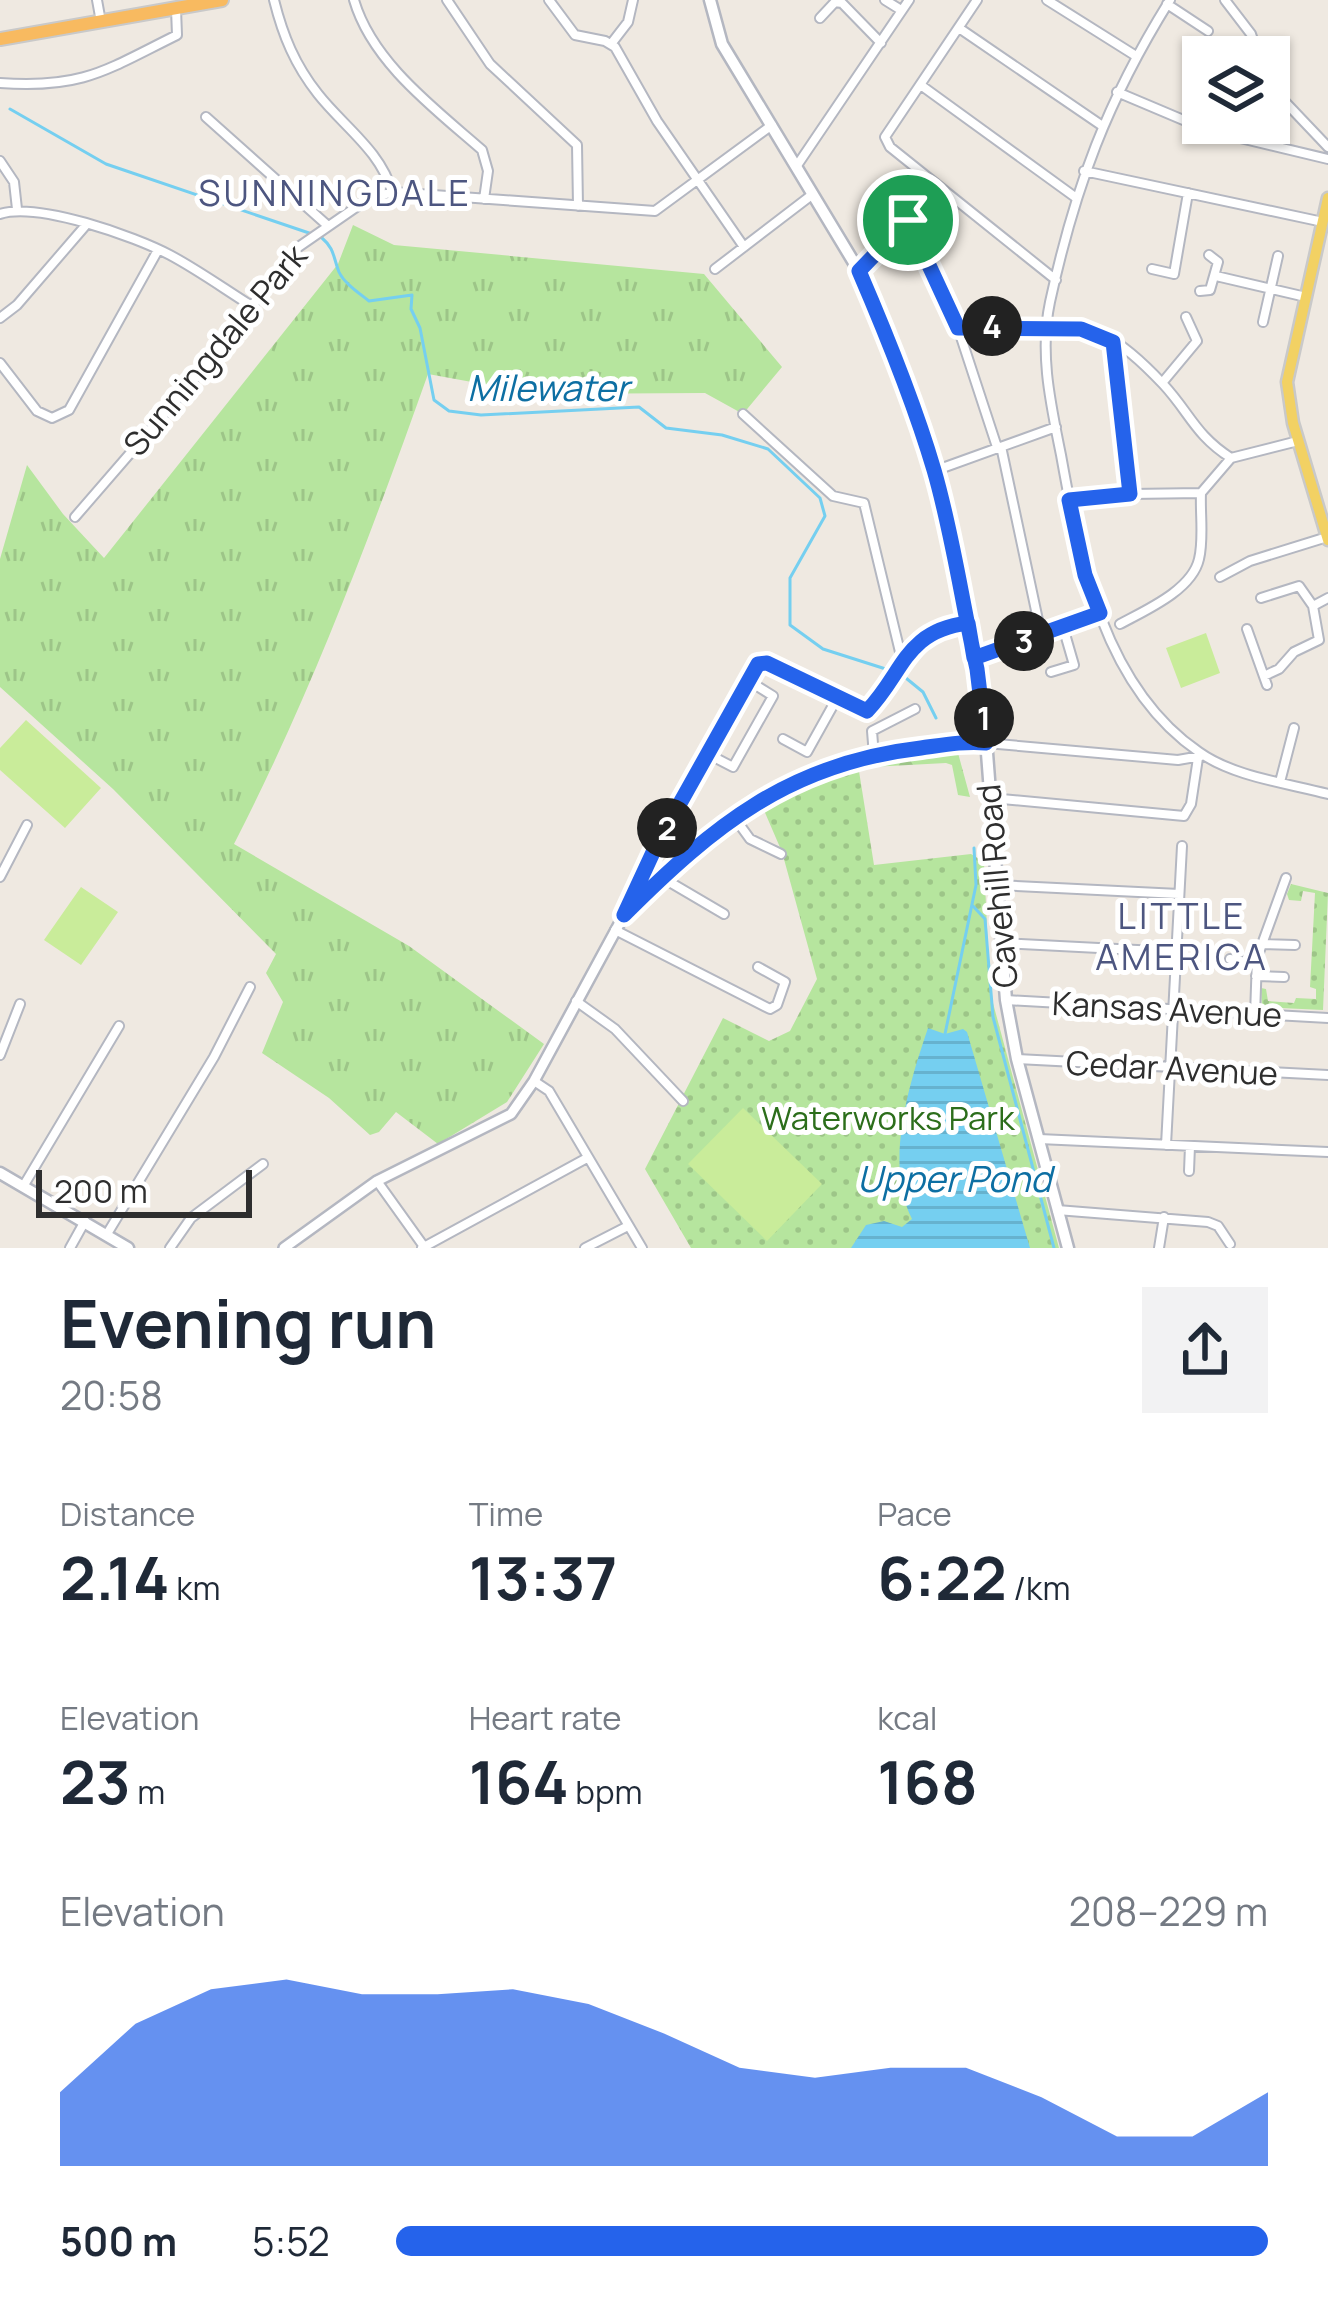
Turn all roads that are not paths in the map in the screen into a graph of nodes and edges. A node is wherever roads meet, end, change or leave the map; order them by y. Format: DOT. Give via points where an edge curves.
graph roads {
  1 [pos="97,0"];
  2 [pos="222,0"];
  3 [pos="274,0"];
  4 [pos="354,0"];
  5 [pos="447,0"];
  6 [pos="548,0"];
  7 [pos="633,0"];
  8 [pos="710,0"];
  9 [pos="885,0"];
  10 [pos="909,0"];
  11 [pos="977,0"];
  12 [pos="1047,0"];
  13 [pos="1225,0"];
  14 [pos="1168,2"];
  15 [pos="176,9"];
  16 [pos="902,10"];
  17 [pos="820,18"];
  18 [pos="101,22"];
  19 [pos="959,28"];
  20 [pos="1208,31"];
  21 [pos="1253,36"];
  22 [pos="0,39"];
  23 [pos="610,44"];
  24 [pos="881,44"];
  25 [pos="1136,56"];
  26 [pos="0,83"];
  27 [pos="922,86"];
  28 [pos="1117,92"];
  29 [pos="1290,107"];
  30 [pos="206,117"];
  31 [pos="772,125"];
  32 [pos="1101,125"];
  33 [pos="1328,147"];
  34 [pos="1328,159"];
  35 [pos="0,160"];
  36 [pos="796,167"];
  37 [pos="1083,171"];
  38 [pos="698,182"];
  39 [pos="939,189"];
  40 [pos="392,192"];
  41 [pos="1188,193"];
  42 [pos="813,194"];
  43 [pos="1075,197"];
  44 [pos="1328,198"];
  45 [pos="484,199"];
  46 [pos="578,206"];
  47 [pos="17,209"];
  48 [pos="0,214"];
  49 [pos="908,220"];
  50 [pos="1323,222"];
  51 [pos="86,225"];
  52 [pos="327,225"];
  53 [pos="745,247"];
  54 [pos="158,250"];
  55 [pos="1209,255"];
  56 [pos="1278,256"];
  57 [pos="715,269"];
  58 [pos="1153,269"];
  59 [pos="859,271"];
  60 [pos="1216,276"];
  61 [pos="1056,280"];
  62 [pos="1270,289"];
  63 [pos="1200,291"];
  64 [pos="1306,297"];
  65 [pos="250,304"];
  66 [pos="1186,317"];
  67 [pos="0,318"];
  68 [pos="1263,322"];
  69 [pos="1047,327"];
  70 [pos="958,328"];
  71 [pos="1113,342"];
  72 [pos="0,363"];
  73 [pos="1162,383"];
  74 [pos="743,414"];
  75 [pos="1056,428"];
  76 [pos="1298,441"];
  77 [pos="998,448"];
  78 [pos="1231,458"];
  79 [pos="934,470"];
  80 [pos="1201,493"];
  81 [pos="1130,494"];
  82 [pos="1069,500"];
  83 [pos="1322,500"];
  84 [pos="75,518"];
  85 [pos="1328,538"];
  86 [pos="1220,577"];
  87 [pos="1261,598"];
  88 [pos="1328,598"];
  89 [pos="1313,605"];
  90 [pos="1100,613"];
  91 [pos="968,623"];
  92 [pos="1120,624"];
  93 [pos="1063,627"];
  94 [pos="1247,629"];
  95 [pos="1041,634"];
  96 [pos="902,657"];
  97 [pos="974,658"];
  98 [pos="1051,672"];
  99 [pos="749,681"];
  100 [pos="836,700"];
  101 [pos="915,709"];
  102 [pos="1294,728"];
  103 [pos="783,740"];
  104 [pos="986,743"];
  105 [pos="708,754"];
  106 [pos="874,756"];
  107 [pos="1200,757"];
  108 [pos="1280,782"];
  109 [pos="1328,794"];
  110 [pos="991,798"];
  111 [pos="734,817"];
  112 [pos="27,825"];
  113 [pos="1182,846"];
  114 [pos="781,854"];
  115 [pos="645,872"];
  116 [pos="0,877"];
  117 [pos="1286,878"];
  118 [pos="657,881"];
  119 [pos="997,885"];
  120 [pos="1179,893"];
  121 [pos="724,914"];
  122 [pos="624,915"];
  123 [pos="614,929"];
  124 [pos="1002,943"];
  125 [pos="1262,944"];
  126 [pos="1294,945"];
  127 [pos="1175,952"];
  128 [pos="1230,959"];
  129 [pos="1256,964"];
  130 [pos="758,967"];
  131 [pos="1256,976"];
  132 [pos="1284,977"];
  133 [pos="250,987"];
  134 [pos="1006,1000"];
  135 [pos="576,1001"];
  136 [pos="20,1004"];
  137 [pos="1173,1011"];
  138 [pos="1255,1015"];
  139 [pos="1328,1018"];
  140 [pos="118,1026"];
  141 [pos="0,1055"];
  142 [pos="1017,1059"];
  143 [pos="1171,1068"];
  144 [pos="1328,1075"];
  145 [pos="534,1081"];
  146 [pos="683,1101"];
  147 [pos="1037,1138"];
  148 [pos="1166,1145"];
  149 [pos="1190,1146"];
  150 [pos="1328,1152"];
  151 [pos="587,1158"];
  152 [pos="263,1164"];
  153 [pos="1189,1171"];
  154 [pos="0,1173"];
  155 [pos="377,1180"];
  156 [pos="24,1185"];
  157 [pos="1056,1210"];
  158 [pos="1164,1217"];
  159 [pos="85,1221"];
  160 [pos="628,1226"];
  161 [pos="107,1234"];
  162 [pos="1230,1244"];
  163 [pos="70,1248"];
  164 [pos="128,1248"];
  165 [pos="170,1248"];
  166 [pos="284,1248"];
  167 [pos="423,1248"];
  168 [pos="586,1248"];
  169 [pos="642,1248"];
  170 [pos="1068,1248"];
  171 [pos="1159,1248"];
  1 -- 18 [label="street"];
  2 -- 15 [label="highway"];
  3 -- 40 [label="street" via="301,71 376,157"];
  4 -- 45 [label="street" via="363,29 386,58 482,150"];
  5 -- 46 [label="street" via="490,64 578,145"];
  6 -- 23 [label="street" via="575,34"];
  7 -- 23 [label="street"];
  8 -- 31 [label="main road, Cavehill Road" via="722,44"];
  9 -- 16 [label="street"];
  10 -- 16 [label="street"];
  11 -- 19 [label="street"];
  12 -- 25 [label="street"];
  13 -- 21 [label="street"];
  14 -- 20 [label="street"];
  14 -- 25 [label="street"];
  15 -- 18 [label="highway"];
  15 -- 26 [label="street" via="177,35 88,79"];
  16 -- 24 [label="street"];
  17 -- 24 [label="street" via="842,3"];
  18 -- 22 [label="highway"];
  19 -- 27 [label="street"];
  19 -- 32 [label="street"];
  23 -- 38 [label="street"];
  24 -- 36 [label="street"];
  25 -- 28 [label="street"];
  27 -- 39 [label="street" via="885,137"];
  27 -- 43 [label="street"];
  28 -- 32 [label="street"];
  28 -- 34 [label="street" via="1207,130"];
  29 -- 33 [label="street"];
  30 -- 52 [label="street"];
  31 -- 36 [label="main road, Cavehill Road"];
  31 -- 38 [label="street"];
  32 -- 37 [label="street"];
  35 -- 47 [label="street" via="14,182"];
  36 -- 42 [label="main road, Cavehill Road"];
  37 -- 41 [label="street"];
  37 -- 43 [label="street"];
  38 -- 46 [label="street" via="655,211"];
  38 -- 53 [label="street"];
  39 -- 49 [label="street"];
  39 -- 61 [label="street"];
  40 -- 45 [label="street"];
  40 -- 52 [label="street, Sunningdale Park"];
  41 -- 50 [label="street"];
  41 -- 58 [label="street" via="1177,275"];
  42 -- 53 [label="street"];
  42 -- 59 [label="main road, Cavehill Road"];
  43 -- 61 [label="street"];
  44 -- 50 [label="main road"];
  45 -- 46 [label="street"];
  47 -- 48 [label="street"];
  47 -- 51 [label="street"];
  49 -- 59 [label="street"];
  49 -- 70 [label="street"];
  50 -- 64 [label="main road"];
  51 -- 54 [label="street"];
  51 -- 67 [label="street"];
  52 -- 65 [label="street, Sunningdale Park"];
  53 -- 57 [label="street"];
  54 -- 65 [label="street"];
  54 -- 72 [label="street" via="69,410 52,418 37,411"];
  55 -- 60 [label="street" via="1218,262"];
  56 -- 62 [label="street"];
  59 -- 79 [label="main road, Cavehill Road"];
  60 -- 62 [label="street"];
  60 -- 63 [label="street" via="1210,290"];
  61 -- 69 [label="street"];
  62 -- 64 [label="street"];
  62 -- 68 [label="street"];
  64 -- 76 [label="main road" via="1288,375"];
  65 -- 84 [label="street, Sunningdale Park"];
  66 -- 73 [label="street" via="1197,341"];
  69 -- 70 [label="street"];
  69 -- 71 [label="street"];
  69 -- 75 [label="street"];
  70 -- 77 [label="street"];
  71 -- 73 [label="street"];
  71 -- 81 [label="street"];
  73 -- 78 [label="street" via="1202,437"];
  74 -- 96 [label="street" via="833,496 864,503"];
  75 -- 77 [label="street"];
  75 -- 82 [label="street"];
  76 -- 78 [label="street"];
  76 -- 83 [label="main road"];
  77 -- 79 [label="street"];
  77 -- 95 [label="street"];
  78 -- 80 [label="street"];
  79 -- 91 [label="main road, Cavehill Road"];
  80 -- 81 [label="street"];
  80 -- 92 [label="street" via="1195,572"];
  81 -- 82 [label="street"];
  82 -- 90 [label="street"];
  83 -- 85 [label="main road"];
  85 -- 86 [label="street"];
  87 -- 89 [label="street" via="1299,586"];
  88 -- 89 [label="street"];
  89 -- 94 [label="street" via="1319,640 1265,680"];
  90 -- 93 [label="street"];
  90 -- 107 [label="street" via="1138,690"];
  91 -- 96 [label="street" via="940,628"];
  91 -- 97 [label="main road, Cavehill Road"];
  93 -- 95 [label="street"];
  93 -- 98 [label="street" via="1074,665"];
  95 -- 97 [label="street"];
  96 -- 100 [label="street" via="867,711"];
  97 -- 104 [label="main road, Cavehill Road"];
  99 -- 100 [label="street" via="763,662"];
  99 -- 105 [label="street"];
  99 -- 105 [label="street" via="773,696 733,767"];
  100 -- 103 [label="street" via="807,752"];
  101 -- 106 [label="street" via="872,731"];
  102 -- 108 [label="street"];
  104 -- 106 [label="street"];
  104 -- 107 [label="street"];
  104 -- 110 [label="main road, Cavehill Road"];
  105 -- 115 [label="street"];
  106 -- 111 [label="street" via="823,770"];
  107 -- 108 [label="street"];
  107 -- 110 [label="street" via="1184,816"];
  108 -- 109 [label="street"];
  110 -- 119 [label="main road, Cavehill Road"];
  111 -- 114 [label="street" via="750,838"];
  111 -- 118 [label="street"];
  112 -- 116 [label="street"];
  113 -- 120 [label="street"];
  115 -- 118 [label="street"];
  115 -- 122 [label="street"];
  117 -- 125 [label="street"];
  118 -- 121 [label="street"];
  118 -- 122 [label="street"];
  119 -- 120 [label="street"];
  119 -- 124 [label="main road, Cavehill Road"];
  120 -- 127 [label="street"];
  122 -- 123 [label="street"];
  123 -- 130 [label="street" via="770,1010 785,982"];
  123 -- 135 [label="street"];
  124 -- 127 [label="street"];
  124 -- 134 [label="main road, Cavehill Road"];
  125 -- 126 [label="street"];
  125 -- 129 [label="street"];
  127 -- 137 [label="street"];
  128 -- 129 [label="street"];
  129 -- 131 [label="street"];
  131 -- 132 [label="street"];
  131 -- 138 [label="street"];
  133 -- 161 [label="street"];
  134 -- 137 [label="street, Kansas Avenue"];
  134 -- 142 [label="main road, Cavehill Road"];
  135 -- 145 [label="street"];
  135 -- 146 [label="street" via="615,1029"];
  136 -- 141 [label="street"];
  137 -- 138 [label="street, Kansas Avenue"];
  137 -- 143 [label="street"];
  138 -- 139 [label="street, Kansas Avenue"];
  140 -- 156 [label="street"];
  142 -- 143 [label="street, Cedar Avenue"];
  142 -- 147 [label="main road, Cavehill Road"];
  143 -- 144 [label="street, Cedar Avenue"];
  143 -- 148 [label="street"];
  145 -- 151 [label="street" via="549,1091"];
  145 -- 155 [label="street" via="511,1114"];
  147 -- 148 [label="street"];
  147 -- 157 [label="main road, Cavehill Road"];
  148 -- 149 [label="street"];
  149 -- 150 [label="street"];
  149 -- 153 [label="street"];
  151 -- 160 [label="street"];
  151 -- 167 [label="street"];
  152 -- 165 [label="street" via="191,1218"];
  154 -- 156 [label="main road"];
  155 -- 166 [label="street"];
  155 -- 167 [label="street"];
  156 -- 159 [label="main road"];
  157 -- 158 [label="street"];
  157 -- 170 [label="main road, Cavehill Road"];
  158 -- 162 [label="street" via="1218,1226"];
  158 -- 171 [label="street"];
  159 -- 161 [label="main road"];
  159 -- 163 [label="street"];
  160 -- 168 [label="street"];
  160 -- 169 [label="street"];
  161 -- 164 [label="main road"];
}
